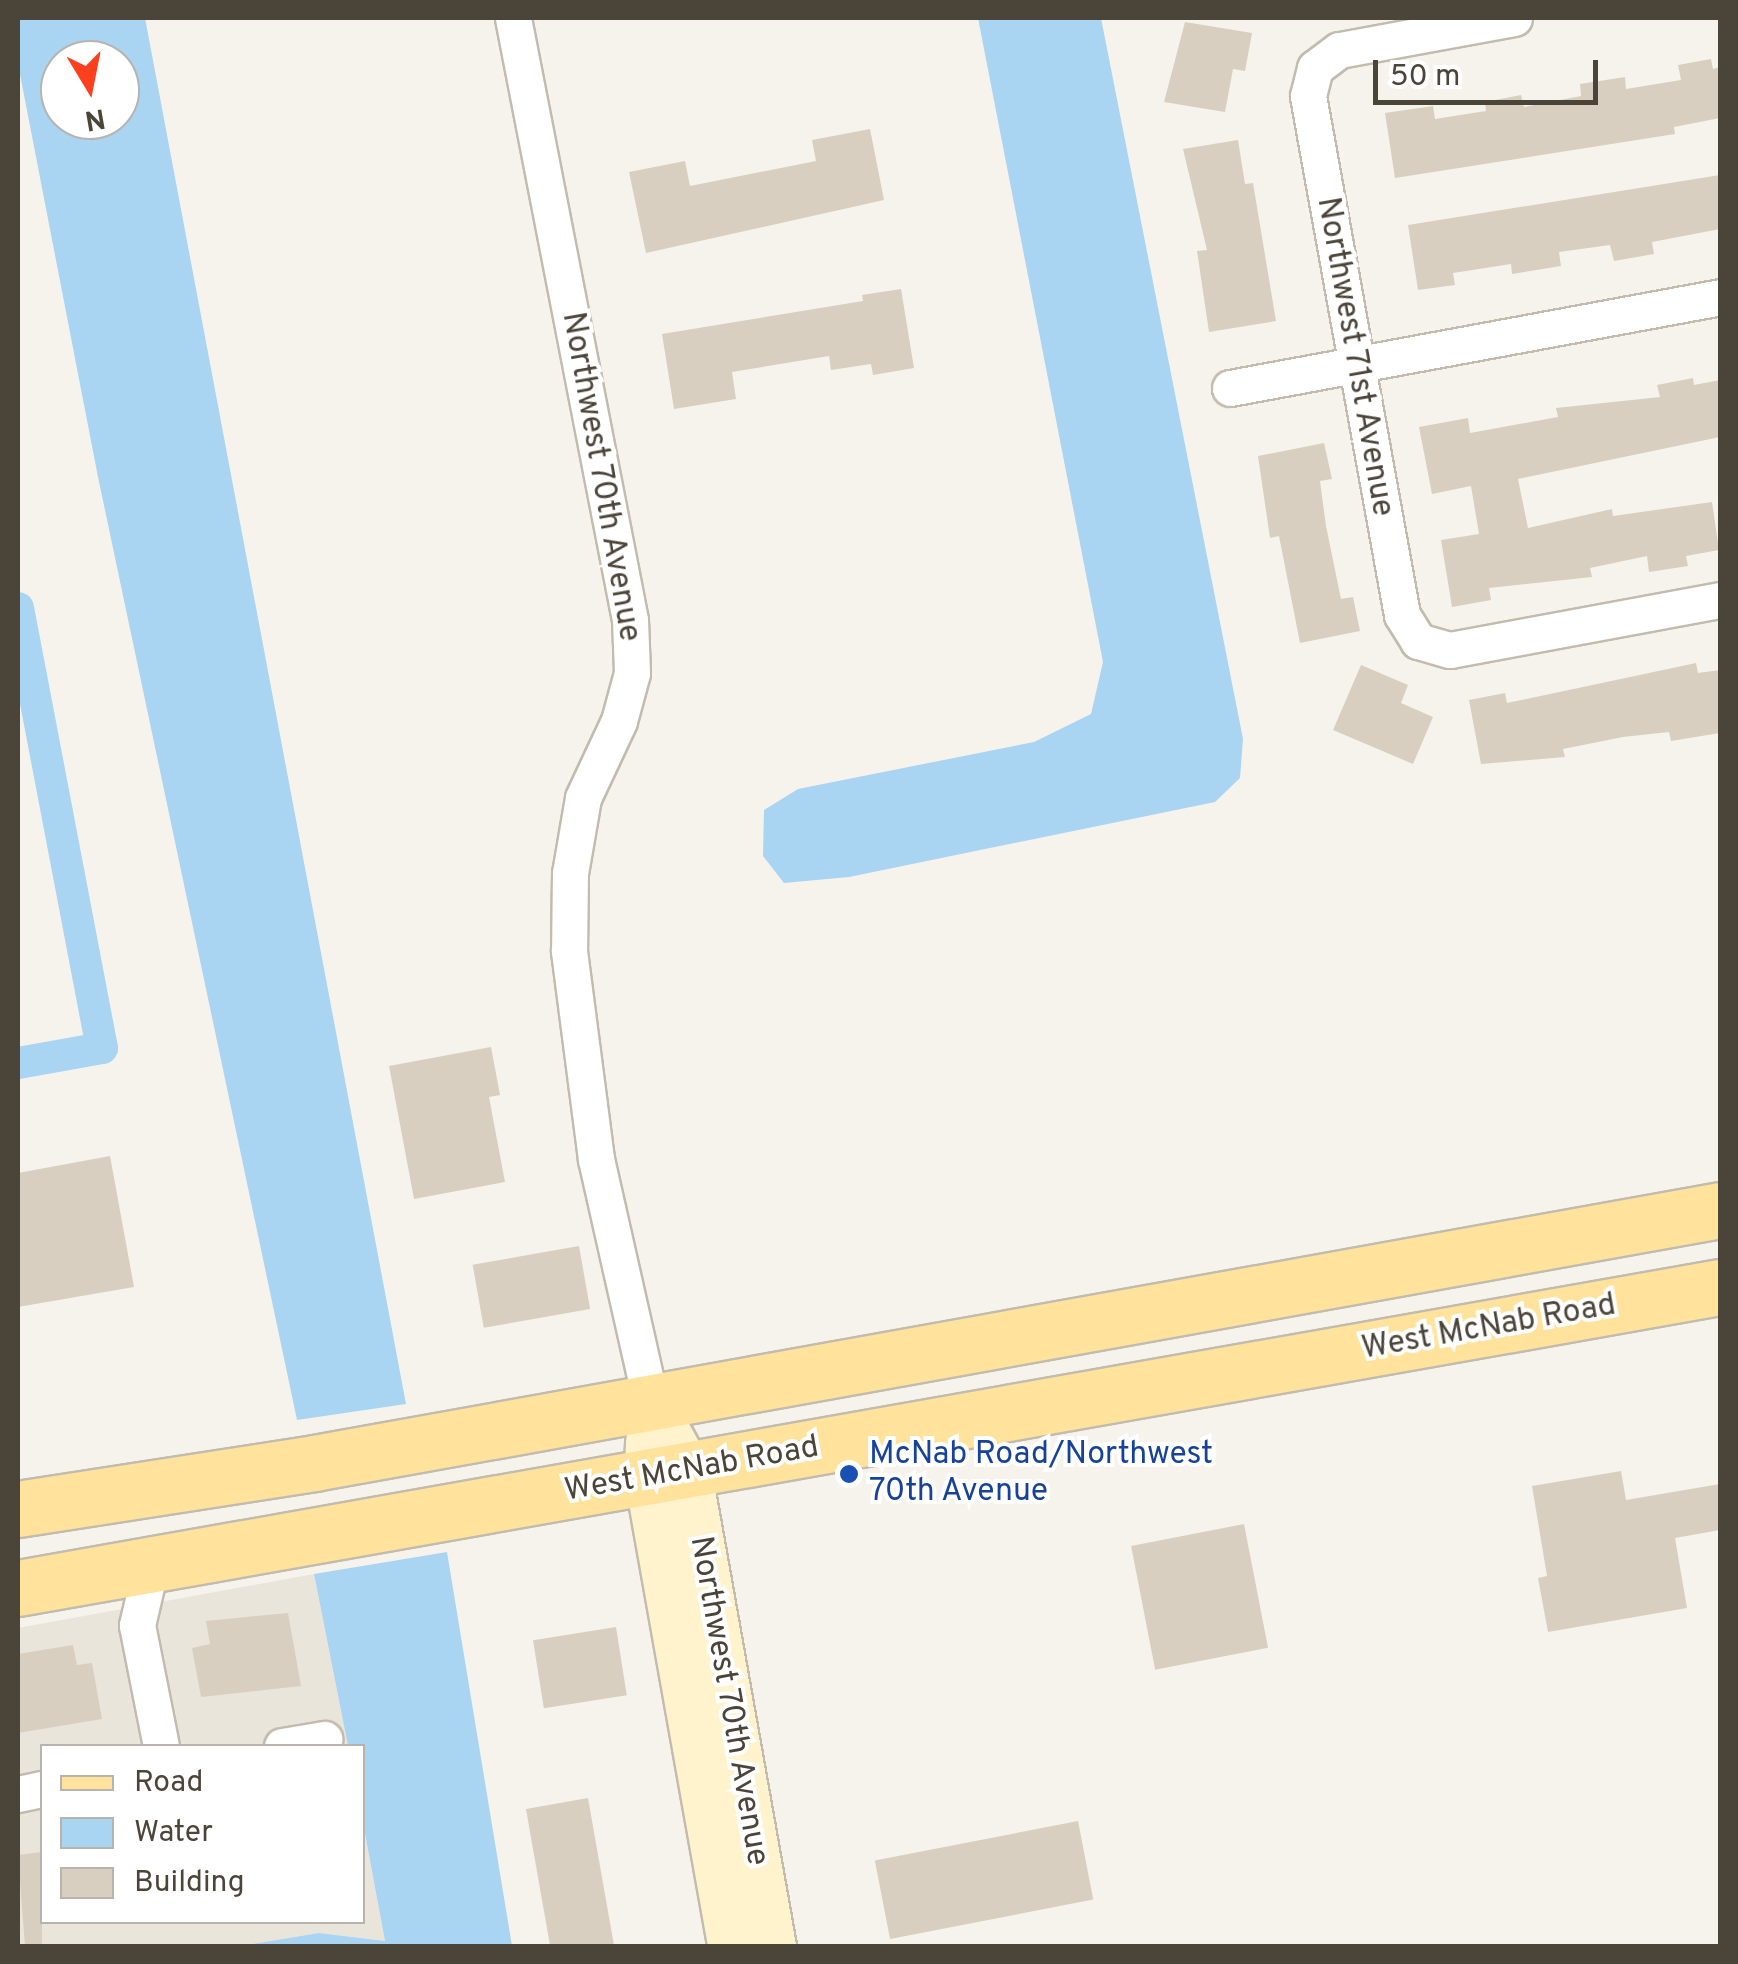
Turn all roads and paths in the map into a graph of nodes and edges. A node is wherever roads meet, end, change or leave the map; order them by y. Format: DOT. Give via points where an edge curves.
graph roads {
  1 [pos="514,18"];
  2 [pos="1514,18"];
  3 [pos="1720,297"];
  4 [pos="1352,364"];
  5 [pos="1230,388"];
  6 [pos="1720,600"];
  7 [pos="1720,1210"];
  8 [pos="1720,1287"];
  9 [pos="651,1404"];
  10 [pos="668,1474"];
  11 [pos="18,1508"];
  12 [pos="151,1565"];
  13 [pos="18,1588"];
  14 [pos="324,1739"];
  15 [pos="161,1744"];
  16 [pos="294,1744"];
  17 [pos="732,1946"];
  18 [pos="772,1946"];
  1 -- 9 [label="street, Northwest 70th Avenue" via="630,620 632,673 619,721 584,798 570,873 568,951 596,1159"];
  2 -- 4 [label="street, Northwest 71st Avenue" via="1339,50 1315,68 1308,96"];
  3 -- 4 [label="street"];
  4 -- 5 [label="street"];
  4 -- 6 [label="street, Northwest 71st Avenue" via="1402,615 1418,641 1450,650"];
  7 -- 9 [label="main road"];
  8 -- 10 [label="main road, West McNab Road"];
  9 -- 10 [label="street, Northwest 70th Avenue"];
  9 -- 11 [label="main road"];
  10 -- 12 [label="main road, West McNab Road"];
  10 -- 17 [label="street, Northwest 70th Avenue"];
  10 -- 18 [label="street, Northwest 70th Avenue"];
  12 -- 13 [label="main road, West McNab Road"];
  12 -- 15 [label="street" via="137,1626"];
  14 -- 16 [label="street"];
}
